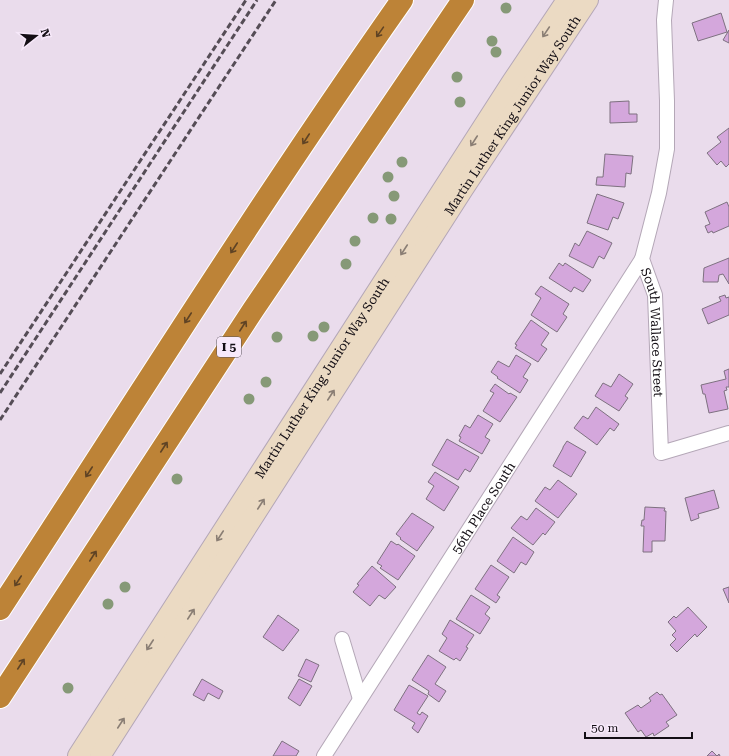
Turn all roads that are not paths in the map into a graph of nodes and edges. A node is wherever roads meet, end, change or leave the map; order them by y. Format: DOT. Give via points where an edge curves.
graph roads {
  1 [pos="402,0"];
  2 [pos="462,0"];
  3 [pos="567,0"];
  4 [pos="588,0"];
  5 [pos="666,0"];
  6 [pos="642,259"];
  7 [pos="729,433"];
  8 [pos="0,609"];
  9 [pos="342,640"];
  10 [pos="0,697"];
  11 [pos="360,699"];
  12 [pos="78,756"];
  13 [pos="100,756"];
  14 [pos="324,756"];
  1 -- 8 [label="highway, one-way" via="333,98"];
  10 -- 2 [label="highway, I 5, one-way" via="253,310"];
  3 -- 12 [label="main road, Martin Luther King Junior Way South, one-way"];
  13 -- 4 [label="main road, Martin Luther King Junior Way South, one-way" via="463,189"];
  5 -- 6 [label="street, South Wallace Street" via="664,20 667,149"];
  6 -- 7 [label="street, South Wallace Street" via="655,295 661,453"];
  6 -- 11 [label="street, 56th Place South"];
  9 -- 11 [label="street"];
  11 -- 14 [label="street, 56th Place South"];
}
